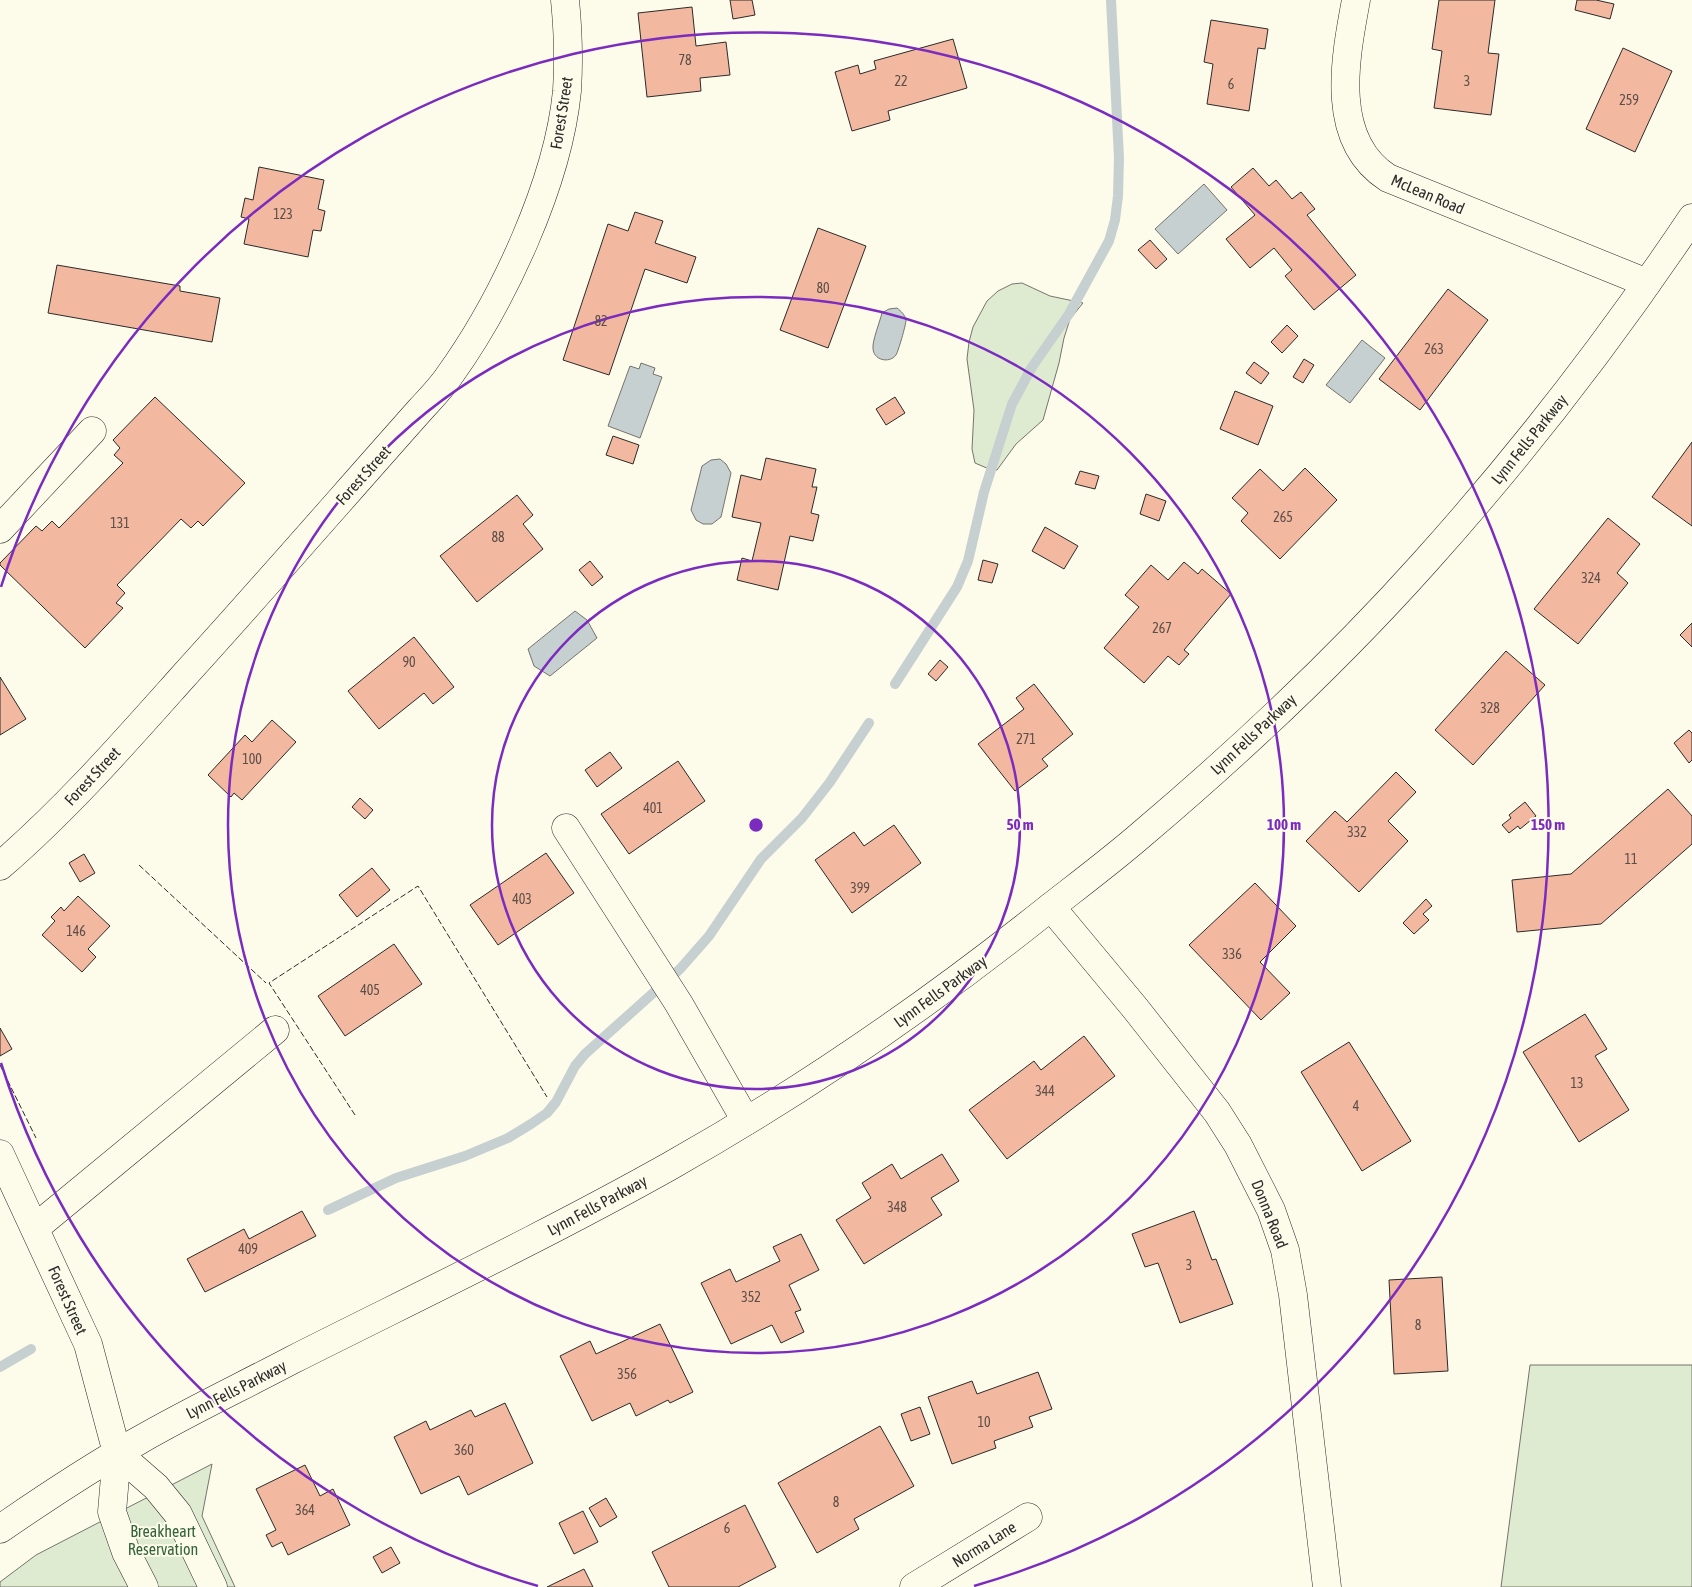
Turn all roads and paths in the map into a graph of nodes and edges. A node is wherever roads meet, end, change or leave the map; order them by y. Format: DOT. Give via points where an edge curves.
graph roads {
  1 [pos="565,0"];
  2 [pos="1356,0"];
  3 [pos="1692,218"];
  4 [pos="1647,283"];
  5 [pos="92,431"];
  6 [pos="0,529"];
  7 [pos="566,828"];
  8 [pos="0,866"];
  9 [pos="1051,907"];
  10 [pos="275,1030"];
  11 [pos="746,1121"];
  12 [pos="0,1154"];
  13 [pos="35,1228"];
  14 [pos="117,1453"];
  15 [pos="1028,1517"];
  16 [pos="0,1529"];
  17 [pos="144,1587"];
  18 [pos="213,1587"];
  19 [pos="914,1587"];
  20 [pos="1327,1587"];
  1 -- 8 [label="street, Forest Street" via="568,36 566,91 554,155 544,189 509,273 472,343 448,378 173,688 87,783"];
  2 -- 4 [label="street, McLean Road" via="1348,54 1347,110 1355,141 1368,162 1388,178 1406,186"];
  3 -- 4 [label="street, Lynn Fells Parkway"];
  4 -- 9 [label="street, Lynn Fells Parkway" via="1527,443 1386,604 1283,707 1202,781"];
  5 -- 6 [label="street"];
  7 -- 11 [label="street" via="679,1004"];
  9 -- 11 [label="street, Lynn Fells Parkway" via="934,996"];
  9 -- 20 [label="street, Donna Road" via="1217,1112 1271,1210 1285,1250 1293,1295"];
  10 -- 13 [label="street"];
  11 -- 14 [label="street, Lynn Fells Parkway" via="572,1219 195,1410"];
  12 -- 13 [label="street, Forest Street"];
  13 -- 14 [label="street, Forest Street" via="88,1344"];
  14 -- 16 [label="street, Lynn Fells Parkway"];
  14 -- 17 [label="street, Forest Street" via="112,1512 126,1552"];
  14 -- 18 [label="street" via="156,1487 178,1514"];
  15 -- 19 [label="street, Norma Lane"];
}
